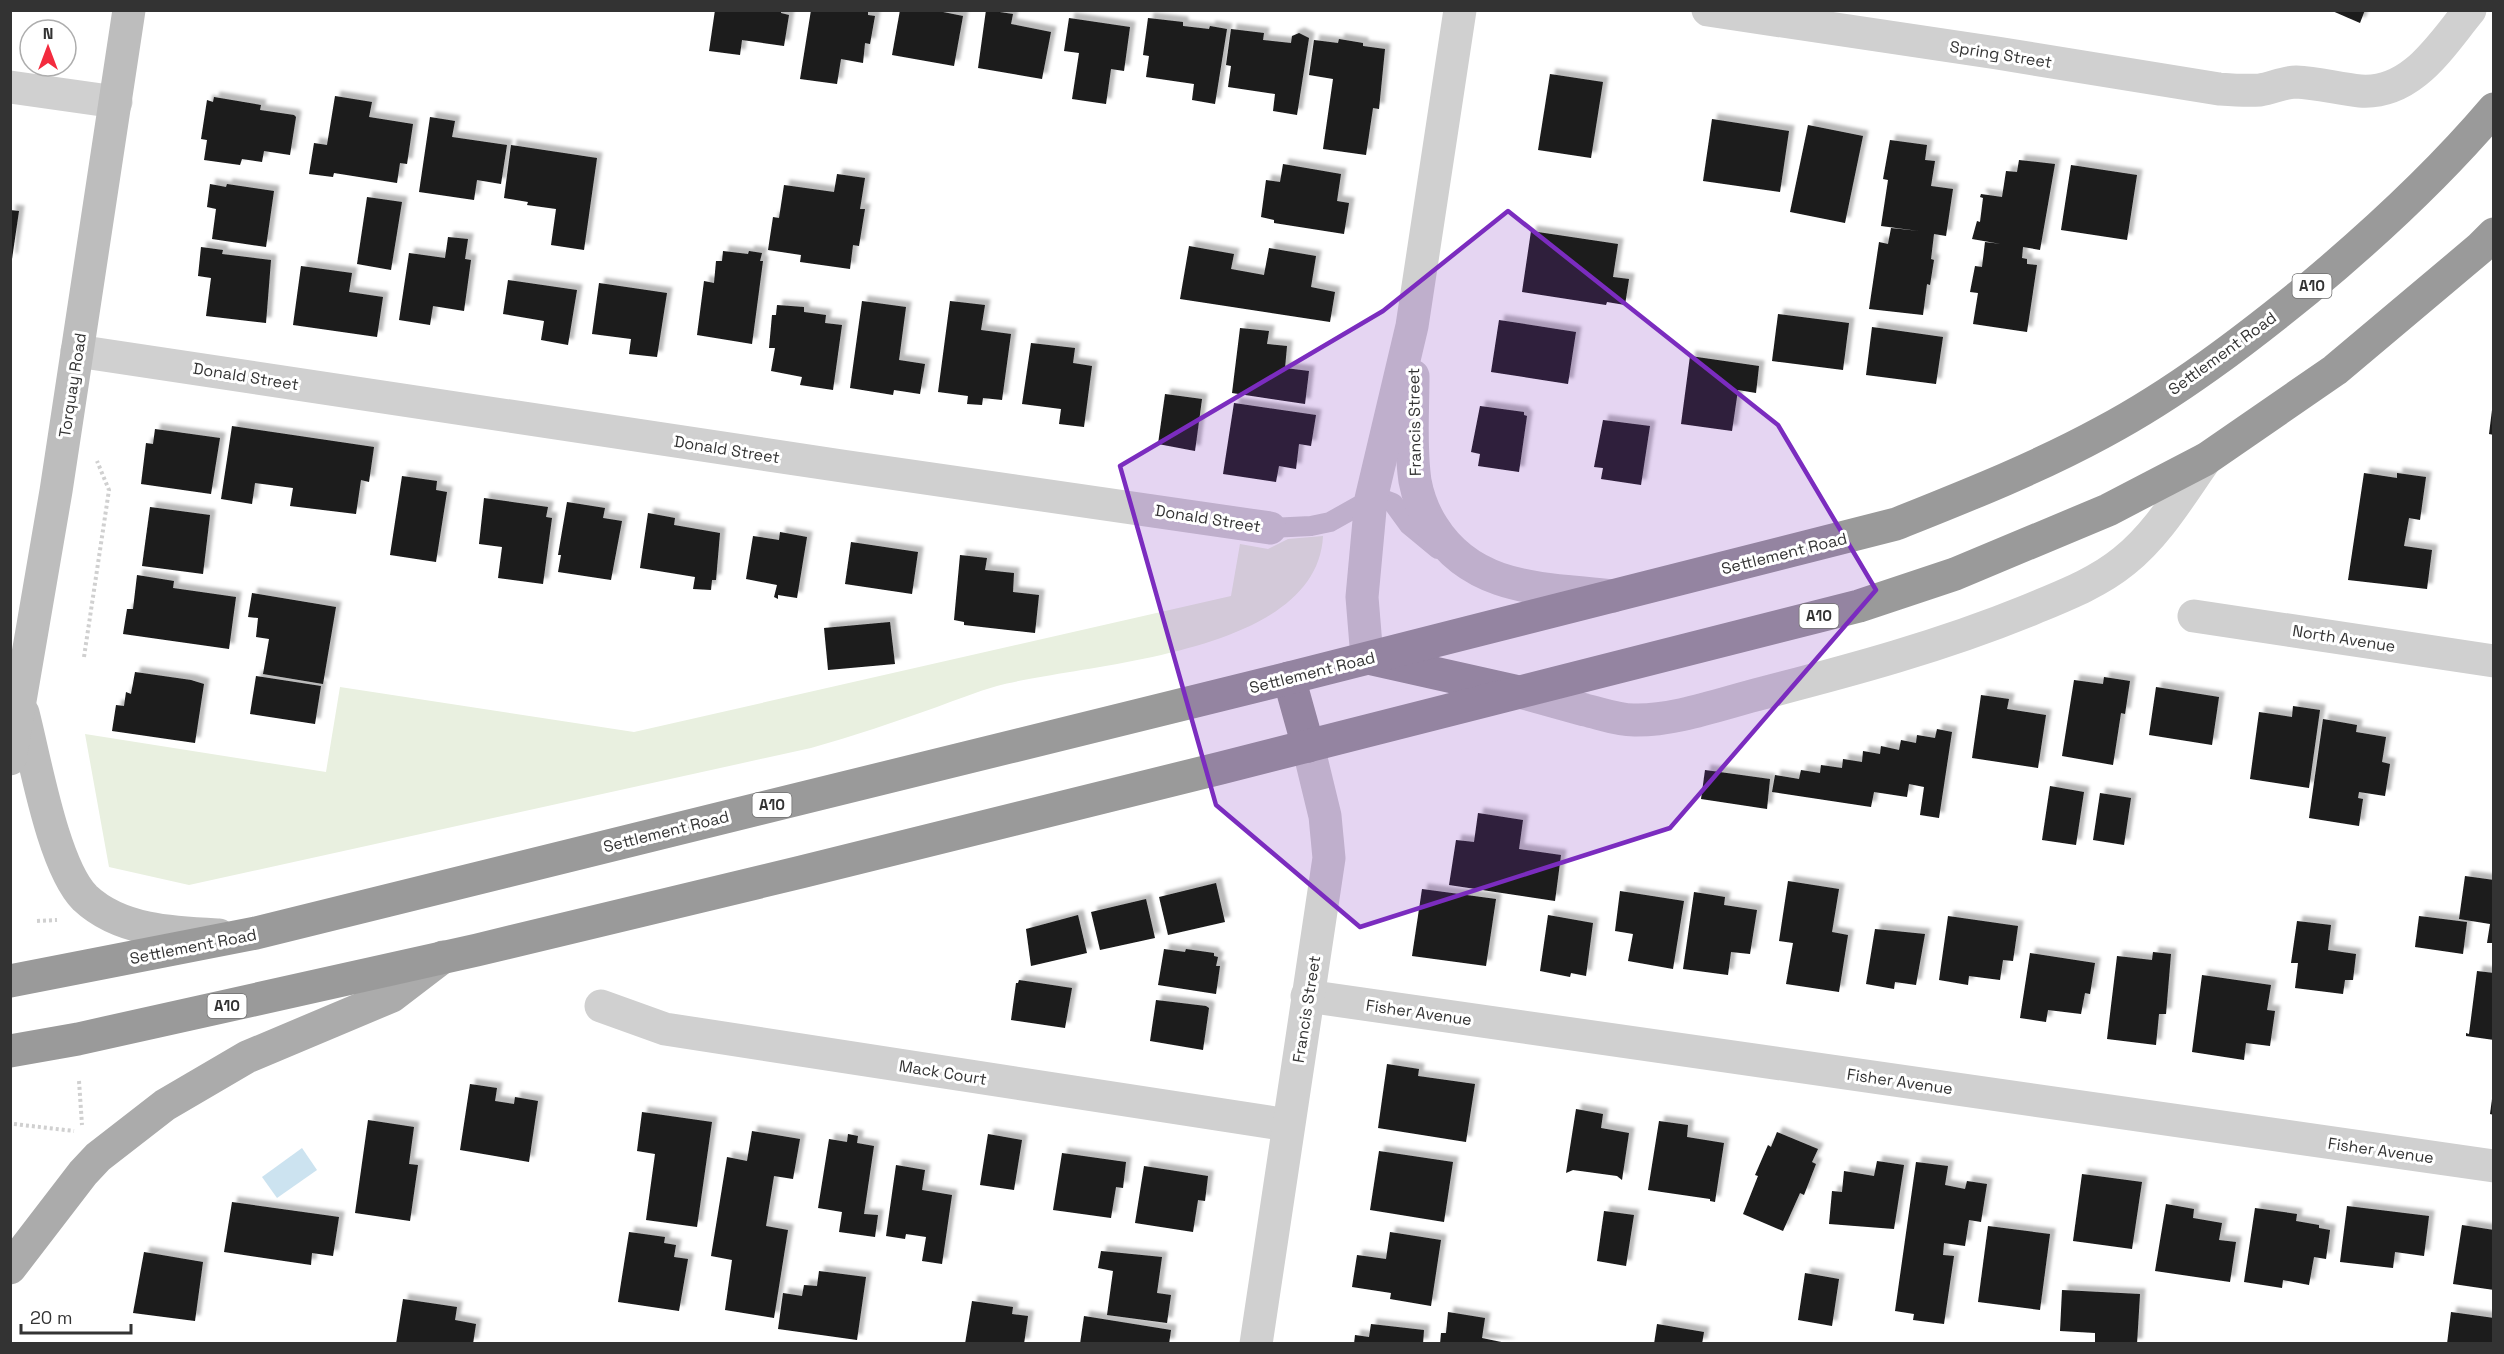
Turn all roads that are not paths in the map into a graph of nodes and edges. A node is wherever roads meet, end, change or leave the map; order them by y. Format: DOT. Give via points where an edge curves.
graph roads {
  1 [pos="129,10"];
  2 [pos="1460,10"];
  3 [pos="1708,10"];
  4 [pos="2470,10"];
  5 [pos="10,87"];
  6 [pos="116,102"];
  7 [pos="2493,109"];
  8 [pos="2493,234"];
  9 [pos="1412,326"];
  10 [pos="77,351"];
  11 [pos="2206,459"];
  12 [pos="1371,499"];
  13 [pos="1270,528"];
  14 [pos="1504,581"];
  15 [pos="1615,596"];
  16 [pos="2194,616"];
  17 [pos="1367,658"];
  18 [pos="2493,661"];
  19 [pos="1289,678"];
  20 [pos="1520,692"];
  21 [pos="21,703"];
  22 [pos="1308,746"];
  23 [pos="10,759"];
  24 [pos="256,933"];
  25 [pos="444,957"];
  26 [pos="10,981"];
  27 [pos="1307,996"];
  28 [pos="601,1006"];
  29 [pos="10,1051"];
  30 [pos="1288,1125"];
  31 [pos="2493,1166"];
  32 [pos="10,1268"];
  33 [pos="1256,1344"];
  1 -- 6 [label="street, Torquay Road"];
  2 -- 9 [label="street, Francis Street"];
  3 -- 4 [label="street, Spring Street" via="2219,89 2261,90 2294,82 2361,91 2404,82 2421,69"];
  5 -- 6 [label="street"];
  6 -- 10 [label="street, Torquay Road"];
  7 -- 15 [label="highway, Settlement Road / A10" via="2415,194 2346,257 2242,341 2104,432 1896,524"];
  8 -- 11 [label="highway, A10" via="2335,370"];
  9 -- 12 [label="street, Francis Street"];
  9 -- 14 [label="street, Francis Street" via="1414,464 1420,501 1452,552 1471,567"];
  10 -- 13 [label="street, Donald Street"];
  10 -- 21 [label="street, Torquay Road"];
  11 -- 20 [label="highway, A10" via="2108,510 1954,574 1859,606"];
  11 -- 20 [label="street" via="2154,532 2124,561 2071,592 1985,628 1828,676 1650,719 1608,717"];
  12 -- 13 [label="lane, Donald Street" via="1330,522"];
  12 -- 14 [label="lane" via="1393,503 1409,525 1454,561"];
  12 -- 17 [label="street, Francis Street" via="1362,597"];
  14 -- 15 [label="street, Francis Street"];
  15 -- 17 [label="highway, Settlement Road / A10"];
  16 -- 18 [label="street, North Avenue"];
  17 -- 19 [label="highway, Settlement Road / A10"];
  17 -- 20 [label="highway"];
  19 -- 22 [label="highway, Francis Street"];
  19 -- 24 [label="highway, Settlement Road / A10"];
  20 -- 22 [label="highway, A10"];
  21 -- 23 [label="street, Torquay Road"];
  21 -- 24 [label="street" via="54,836 68,874 86,899 117,918 158,930"];
  22 -- 25 [label="highway, A10"];
  22 -- 27 [label="street, Francis Street" via="1325,816 1329,858"];
  24 -- 26 [label="highway, Settlement Road / A10"];
  25 -- 29 [label="highway, A10"];
  25 -- 32 [label="main road" via="392,996 247,1057 165,1105 82,1173"];
  27 -- 30 [label="street, Francis Street"];
  27 -- 31 [label="street, Fisher Avenue"];
  28 -- 30 [label="street, Mack Court" via="665,1029"];
  30 -- 33 [label="street, Francis Street"];
}
